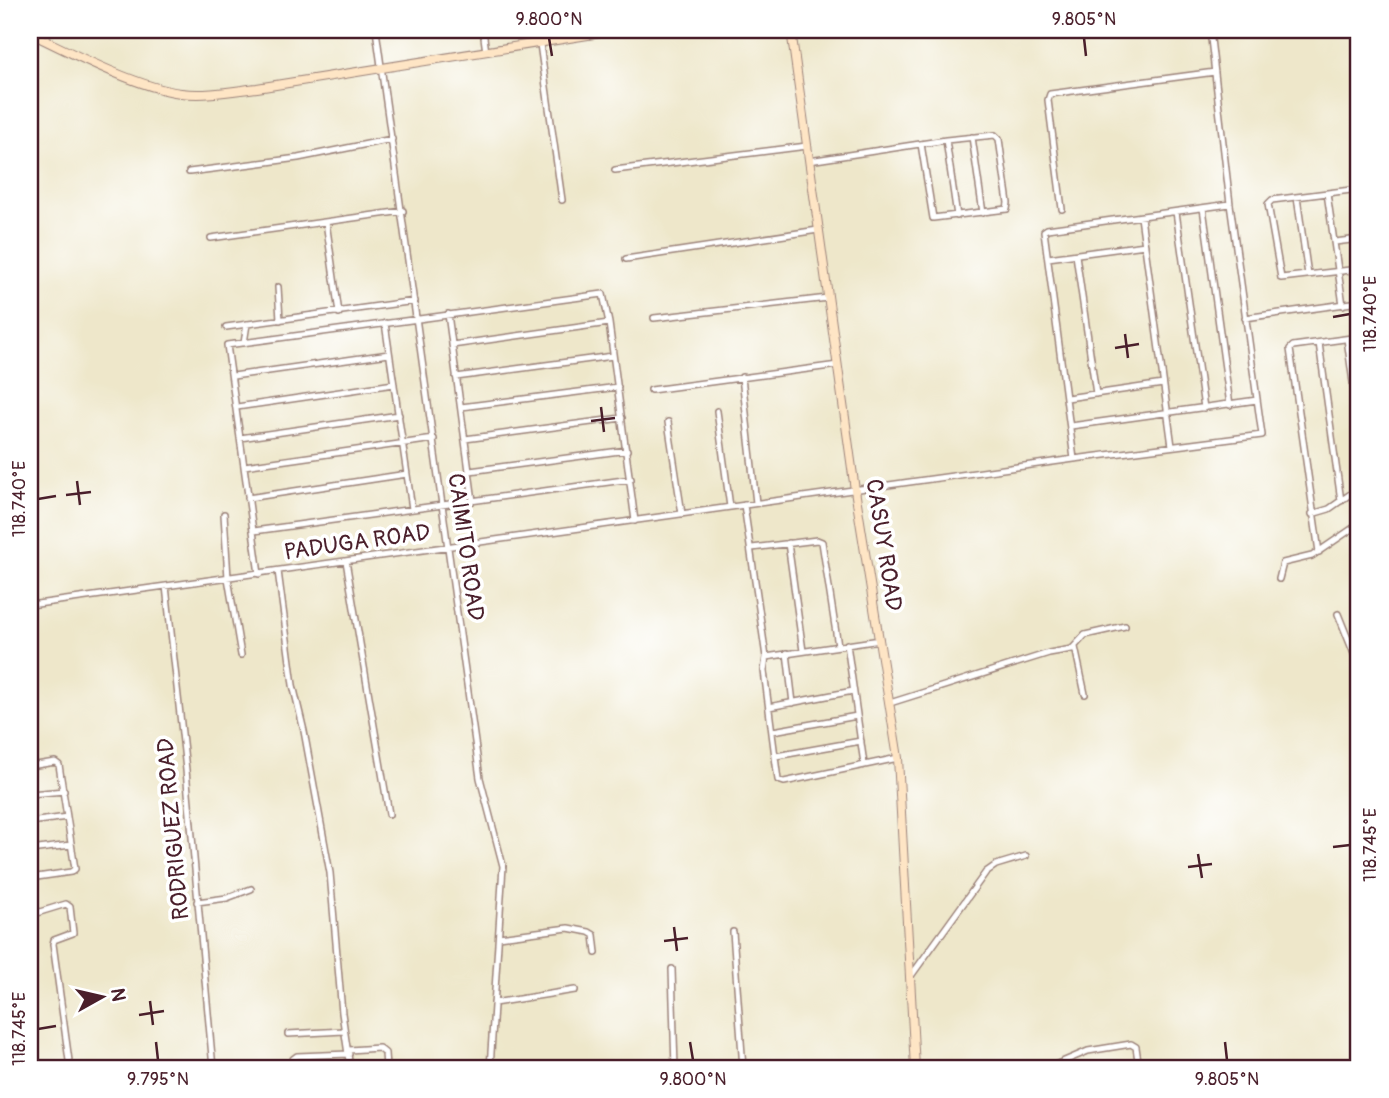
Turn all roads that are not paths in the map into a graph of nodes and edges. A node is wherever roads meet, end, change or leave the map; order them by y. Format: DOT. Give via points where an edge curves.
graph roads {
  1 [pos="376,30"];
  2 [pos="483,30"];
  3 [pos="538,30"];
  4 [pos="619,30"];
  5 [pos="791,30"];
  6 [pos="1210,30"];
  7 [pos="30,33"];
  8 [pos="540,43"];
  9 [pos="486,52"];
  10 [pos="383,69"];
  11 [pos="1215,72"];
  12 [pos="972,137"];
  13 [pos="392,139"];
  14 [pos="946,140"];
  15 [pos="921,144"];
  16 [pos="807,146"];
  17 [pos="809,161"];
  18 [pos="615,170"];
  19 [pos="189,172"];
  20 [pos="1359,189"];
  21 [pos="1327,193"];
  22 [pos="1297,197"];
  23 [pos="562,200"];
  24 [pos="1230,204"];
  25 [pos="1203,208"];
  26 [pos="1062,209"];
  27 [pos="403,211"];
  28 [pos="1176,212"];
  29 [pos="983,213"];
  30 [pos="957,216"];
  31 [pos="1141,217"];
  32 [pos="326,222"];
  33 [pos="818,230"];
  34 [pos="211,238"];
  35 [pos="1359,239"];
  36 [pos="1335,242"];
  37 [pos="1145,245"];
  38 [pos="1076,255"];
  39 [pos="1048,258"];
  40 [pos="626,259"];
  41 [pos="1359,269"];
  42 [pos="1339,272"];
  43 [pos="1308,275"];
  44 [pos="278,287"];
  45 [pos="828,298"];
  46 [pos="415,301"];
  47 [pos="1359,302"];
  48 [pos="1343,304"];
  49 [pos="339,313"];
  50 [pos="448,314"];
  51 [pos="417,318"];
  52 [pos="654,318"];
  53 [pos="1245,318"];
  54 [pos="280,320"];
  55 [pos="384,323"];
  56 [pos="609,323"];
  57 [pos="247,324"];
  58 [pos="226,327"];
  59 [pos="1359,337"];
  60 [pos="1347,339"];
  61 [pos="244,343"];
  62 [pos="1319,343"];
  63 [pos="452,345"];
  64 [pos="389,354"];
  65 [pos="613,356"];
  66 [pos="838,365"];
  67 [pos="233,376"];
  68 [pos="456,377"];
  69 [pos="741,377"];
  70 [pos="394,384"];
  71 [pos="1163,384"];
  72 [pos="618,387"];
  73 [pos="651,390"];
  74 [pos="1096,394"];
  75 [pos="1067,398"];
  76 [pos="1257,400"];
  77 [pos="1230,405"];
  78 [pos="237,407"];
  79 [pos="461,407"];
  80 [pos="1204,408"];
  81 [pos="717,411"];
  82 [pos="1167,414"];
  83 [pos="399,415"];
  84 [pos="622,418"];
  85 [pos="668,422"];
  86 [pos="1071,426"];
  87 [pos="1359,426"];
  88 [pos="240,438"];
  89 [pos="434,439"];
  90 [pos="466,439"];
  91 [pos="403,444"];
  92 [pos="1172,446"];
  93 [pos="626,450"];
  94 [pos="1074,458"];
  95 [pos="244,466"];
  96 [pos="470,471"];
  97 [pos="407,474"];
  98 [pos="631,479"];
  99 [pos="1359,488"];
  100 [pos="855,490"];
  101 [pos="248,498"];
  102 [pos="473,501"];
  103 [pos="1341,501"];
  104 [pos="756,503"];
  105 [pos="442,505"];
  106 [pos="744,505"];
  107 [pos="730,507"];
  108 [pos="412,509"];
  109 [pos="224,514"];
  110 [pos="682,514"];
  111 [pos="1312,514"];
  112 [pos="635,522"];
  113 [pos="1359,524"];
  114 [pos="254,531"];
  115 [pos="788,543"];
  116 [pos="448,546"];
  117 [pos="752,548"];
  118 [pos="1319,552"];
  119 [pos="346,561"];
  120 [pos="278,571"];
  121 [pos="259,574"];
  122 [pos="228,578"];
  123 [pos="1279,579"];
  124 [pos="166,586"];
  125 [pos="30,605"];
  126 [pos="1338,614"];
  127 [pos="1125,626"];
  128 [pos="880,640"];
  129 [pos="847,644"];
  130 [pos="838,646"];
  131 [pos="1075,647"];
  132 [pos="803,651"];
  133 [pos="787,653"];
  134 [pos="240,655"];
  135 [pos="766,657"];
  136 [pos="1359,666"];
  137 [pos="853,691"];
  138 [pos="1085,694"];
  139 [pos="793,703"];
  140 [pos="890,703"];
  141 [pos="769,707"];
  142 [pos="30,716"];
  143 [pos="857,716"];
  144 [pos="31,725"];
  145 [pos="773,731"];
  146 [pos="861,741"];
  147 [pos="776,756"];
  148 [pos="898,758"];
  149 [pos="864,764"];
  150 [pos="30,766"];
  151 [pos="64,791"];
  152 [pos="30,794"];
  153 [pos="389,814"];
  154 [pos="67,817"];
  155 [pos="30,822"];
  156 [pos="71,845"];
  157 [pos="30,850"];
  158 [pos="1026,856"];
  159 [pos="30,878"];
  160 [pos="251,889"];
  161 [pos="197,902"];
  162 [pos="30,915"];
  163 [pos="733,932"];
  164 [pos="499,937"];
  165 [pos="596,953"];
  166 [pos="672,969"];
  167 [pos="910,977"];
  168 [pos="575,990"];
  169 [pos="494,1003"];
  170 [pos="344,1031"];
  171 [pos="288,1034"];
  172 [pos="349,1052"];
  173 [pos="70,1068"];
  174 [pos="213,1068"];
  175 [pos="292,1068"];
  176 [pos="350,1068"];
  177 [pos="386,1068"];
  178 [pos="490,1068"];
  179 [pos="675,1068"];
  180 [pos="743,1068"];
  181 [pos="915,1068"];
  182 [pos="1048,1068"];
  183 [pos="1139,1068"];
  1 -- 10 [label="street, CAIMITO ROAD"];
  2 -- 9 [label="street"];
  3 -- 8 [label="street"];
  4 -- 8 [label="street"];
  5 -- 16 [label="street, CASUY ROAD"];
  6 -- 11 [label="street"];
  7 -- 10 [label="street" via="126,76 177,92 257,88"];
  8 -- 9 [label="street"];
  8 -- 23 [label="street"];
  9 -- 10 [label="street"];
  10 -- 13 [label="street, CAIMITO ROAD"];
  11 -- 24 [label="street"];
  11 -- 26 [label="street" via="1050,94"];
  12 -- 14 [label="street"];
  12 -- 29 [label="street"];
  12 -- 29 [label="street" via="998,136 1008,203 1004,210"];
  13 -- 19 [label="street" via="310,156"];
  13 -- 27 [label="street, CAIMITO ROAD"];
  14 -- 15 [label="street"];
  14 -- 30 [label="street"];
  15 -- 17 [label="street"];
  15 -- 30 [label="street" via="931,216"];
  16 -- 17 [label="street, CASUY ROAD"];
  16 -- 18 [label="street"];
  17 -- 33 [label="street, CASUY ROAD"];
  20 -- 21 [label="street"];
  21 -- 22 [label="street"];
  21 -- 36 [label="street"];
  22 -- 43 [label="street"];
  22 -- 43 [label="street" via="1272,200 1268,205 1280,278"];
  24 -- 25 [label="street"];
  24 -- 53 [label="street"];
  25 -- 28 [label="street"];
  25 -- 77 [label="street"];
  27 -- 32 [label="street"];
  27 -- 46 [label="street, CAIMITO ROAD"];
  28 -- 31 [label="street"];
  28 -- 80 [label="street"];
  29 -- 30 [label="street"];
  31 -- 37 [label="street"];
  31 -- 39 [label="street" via="1047,229"];
  32 -- 34 [label="street"];
  32 -- 49 [label="street"];
  33 -- 40 [label="street"];
  33 -- 45 [label="street, CASUY ROAD"];
  35 -- 36 [label="street"];
  36 -- 42 [label="street"];
  37 -- 38 [label="street"];
  37 -- 71 [label="street"];
  38 -- 39 [label="street"];
  38 -- 74 [label="street"];
  39 -- 75 [label="street"];
  41 -- 42 [label="street"];
  42 -- 43 [label="street"];
  42 -- 48 [label="street"];
  44 -- 54 [label="street"];
  45 -- 52 [label="street"];
  45 -- 66 [label="street, CASUY ROAD"];
  46 -- 49 [label="street"];
  46 -- 51 [label="street, CAIMITO ROAD"];
  47 -- 48 [label="street"];
  48 -- 53 [label="street"];
  49 -- 54 [label="street"];
  50 -- 51 [label="street"];
  50 -- 56 [label="street" via="601,293"];
  50 -- 63 [label="street"];
  51 -- 55 [label="street"];
  51 -- 89 [label="street, CAIMITO ROAD"];
  53 -- 76 [label="street"];
  54 -- 57 [label="street"];
  55 -- 61 [label="street"];
  55 -- 64 [label="street"];
  56 -- 63 [label="street"];
  56 -- 65 [label="street"];
  57 -- 58 [label="street"];
  57 -- 61 [label="street"];
  59 -- 60 [label="street"];
  60 -- 62 [label="street"];
  60 -- 87 [label="street"];
  61 -- 67 [label="street" via="228,345"];
  62 -- 103 [label="street"];
  62 -- 111 [label="street" via="1293,346 1290,351"];
  63 -- 68 [label="street"];
  64 -- 67 [label="street"];
  64 -- 70 [label="street"];
  65 -- 68 [label="street"];
  65 -- 72 [label="street"];
  66 -- 69 [label="street"];
  66 -- 100 [label="street, CASUY ROAD"];
  67 -- 78 [label="street"];
  68 -- 79 [label="street"];
  69 -- 73 [label="street"];
  69 -- 104 [label="street"];
  70 -- 78 [label="street"];
  70 -- 83 [label="street"];
  71 -- 74 [label="street"];
  71 -- 82 [label="street"];
  72 -- 79 [label="street"];
  72 -- 84 [label="street"];
  74 -- 75 [label="street"];
  75 -- 86 [label="street"];
  76 -- 77 [label="street"];
  76 -- 92 [label="street, PADUGA ROAD" via="1262,435"];
  77 -- 80 [label="street"];
  78 -- 88 [label="street"];
  79 -- 90 [label="street"];
  80 -- 82 [label="street"];
  81 -- 107 [label="street"];
  82 -- 86 [label="street"];
  82 -- 92 [label="street"];
  83 -- 88 [label="street"];
  83 -- 91 [label="street"];
  84 -- 90 [label="street"];
  84 -- 93 [label="street"];
  85 -- 110 [label="street"];
  86 -- 94 [label="street"];
  88 -- 95 [label="street"];
  89 -- 91 [label="street"];
  89 -- 105 [label="street, CAIMITO ROAD"];
  90 -- 96 [label="street"];
  91 -- 95 [label="street"];
  91 -- 97 [label="street"];
  92 -- 94 [label="street, PADUGA ROAD"];
  93 -- 96 [label="street"];
  93 -- 98 [label="street"];
  94 -- 100 [label="street, PADUGA ROAD"];
  95 -- 101 [label="street"];
  96 -- 102 [label="street"];
  97 -- 101 [label="street"];
  97 -- 108 [label="street"];
  98 -- 102 [label="street"];
  98 -- 112 [label="street"];
  99 -- 103 [label="street"];
  100 -- 104 [label="street, PADUGA ROAD"];
  100 -- 128 [label="street, CASUY ROAD"];
  101 -- 114 [label="street"];
  102 -- 105 [label="street"];
  103 -- 111 [label="street"];
  104 -- 106 [label="street, PADUGA ROAD"];
  105 -- 108 [label="street"];
  105 -- 116 [label="street, CAIMITO ROAD"];
  106 -- 107 [label="street, PADUGA ROAD"];
  106 -- 117 [label="street"];
  107 -- 110 [label="street, PADUGA ROAD"];
  108 -- 114 [label="street"];
  109 -- 122 [label="street"];
  110 -- 112 [label="street, PADUGA ROAD"];
  111 -- 118 [label="street"];
  112 -- 116 [label="street, PADUGA ROAD"];
  113 -- 118 [label="street"];
  114 -- 121 [label="street"];
  115 -- 117 [label="street"];
  115 -- 130 [label="street" via="822,542"];
  115 -- 132 [label="street"];
  116 -- 119 [label="street, PADUGA ROAD"];
  116 -- 164 [label="street, CAIMITO ROAD" via="480,778 502,860"];
  117 -- 135 [label="street"];
  118 -- 123 [label="street" via="1283,563"];
  119 -- 120 [label="street, PADUGA ROAD"];
  119 -- 153 [label="street"];
  120 -- 121 [label="street, PADUGA ROAD"];
  120 -- 170 [label="street" via="293,685 328,863"];
  121 -- 122 [label="street, PADUGA ROAD"];
  122 -- 124 [label="street, PADUGA ROAD"];
  122 -- 134 [label="street"];
  124 -- 125 [label="street, PADUGA ROAD"];
  124 -- 161 [label="street, RODRIGUEZ ROAD"];
  126 -- 136 [label="street"];
  127 -- 131 [label="street" via="1086,635"];
  128 -- 129 [label="street"];
  128 -- 140 [label="street, CASUY ROAD"];
  129 -- 130 [label="street"];
  129 -- 137 [label="street"];
  130 -- 132 [label="street"];
  131 -- 138 [label="street"];
  131 -- 140 [label="street"];
  132 -- 133 [label="street"];
  133 -- 135 [label="street"];
  133 -- 139 [label="street"];
  135 -- 141 [label="street"];
  137 -- 139 [label="street"];
  137 -- 143 [label="street"];
  139 -- 141 [label="street"];
  140 -- 148 [label="street, CASUY ROAD"];
  141 -- 145 [label="street"];
  142 -- 144 [label="street"];
  143 -- 145 [label="street"];
  143 -- 146 [label="street"];
  145 -- 147 [label="street"];
  146 -- 147 [label="street"];
  146 -- 149 [label="street"];
  147 -- 149 [label="street" via="782,782"];
  148 -- 149 [label="street"];
  148 -- 167 [label="street, CASUY ROAD"];
  150 -- 151 [label="street" via="57,763"];
  151 -- 152 [label="street"];
  151 -- 154 [label="street"];
  154 -- 155 [label="street"];
  154 -- 156 [label="street"];
  156 -- 157 [label="street"];
  156 -- 159 [label="street" via="74,870"];
  158 -- 167 [label="street" via="986,872"];
  160 -- 161 [label="street"];
  161 -- 174 [label="street, RODRIGUEZ ROAD"];
  162 -- 173 [label="street" via="69,905 73,933 53,944"];
  163 -- 180 [label="street"];
  164 -- 165 [label="street" via="572,928 592,933"];
  164 -- 169 [label="street, CAIMITO ROAD"];
  166 -- 179 [label="street"];
  167 -- 181 [label="street, CASUY ROAD"];
  168 -- 169 [label="street"];
  169 -- 178 [label="street, CAIMITO ROAD"];
  170 -- 171 [label="street"];
  170 -- 172 [label="street"];
  172 -- 175 [label="street" via="297,1056"];
  172 -- 176 [label="street"];
  172 -- 177 [label="street" via="379,1048 385,1053"];
  182 -- 183 [label="street" via="1088,1051 1133,1044"];
}
